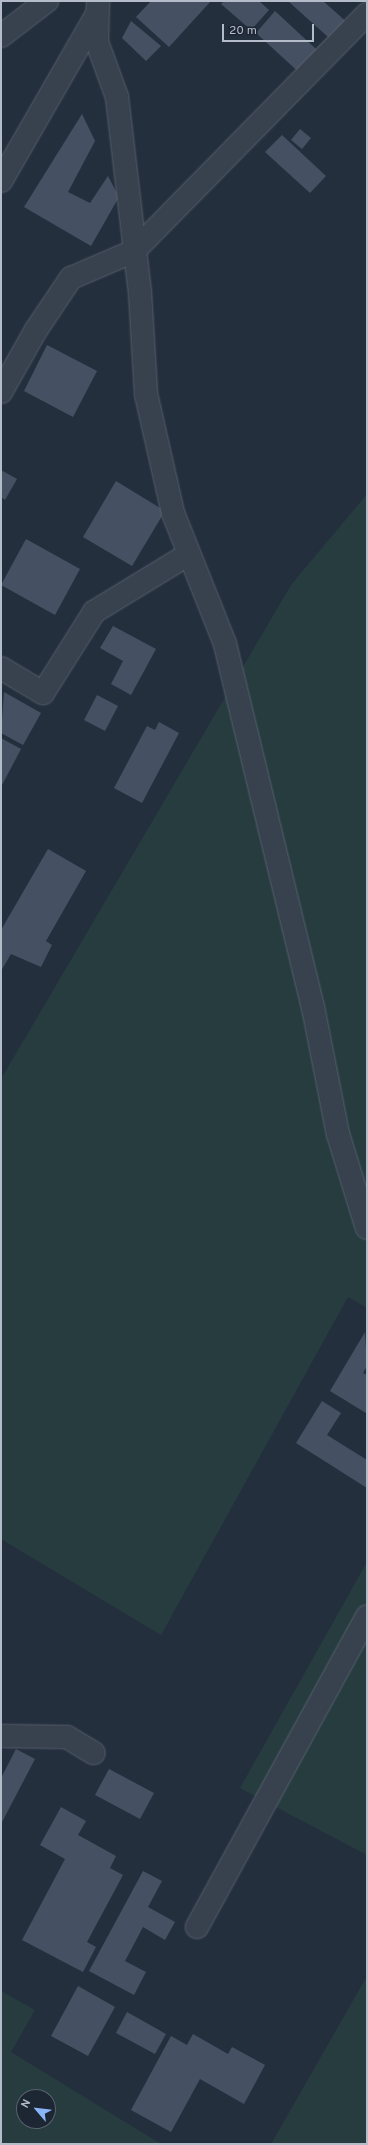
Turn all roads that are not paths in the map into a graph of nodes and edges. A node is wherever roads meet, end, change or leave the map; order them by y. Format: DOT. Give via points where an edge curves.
graph roads {
  1 [pos="47,1"];
  2 [pos="98,6"];
  3 [pos="367,14"];
  4 [pos="1,36"];
  5 [pos="1,181"];
  6 [pos="134,252"];
  7 [pos="1,392"];
  8 [pos="189,554"];
  9 [pos="1,668"];
  10 [pos="367,1228"];
  11 [pos="367,1617"];
  12 [pos="1,1736"];
  13 [pos="94,1753"];
  14 [pos="197,1926"];
  1 -- 4 [label="street"];
  2 -- 5 [label="street"];
  2 -- 6 [label="street" via="97,42 117,97"];
  3 -- 6 [label="street"];
  6 -- 7 [label="street" via="72,278 36,330"];
  6 -- 8 [label="street" via="146,394 173,513"];
  8 -- 9 [label="street" via="94,612 43,693"];
  8 -- 10 [label="street" via="225,644 313,1007 338,1134"];
  11 -- 14 [label="street"];
  12 -- 13 [label="street" via="67,1737"];
}
